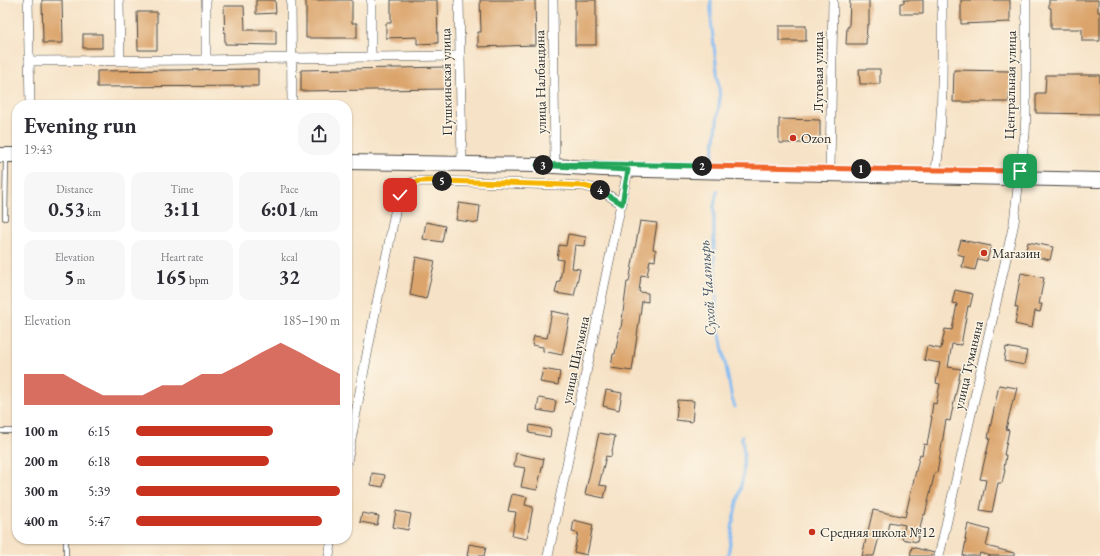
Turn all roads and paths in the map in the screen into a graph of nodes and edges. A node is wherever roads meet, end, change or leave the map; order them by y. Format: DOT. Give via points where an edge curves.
graph roads {
  1 [pos="28,0"];
  2 [pos="119,0"];
  3 [pos="206,0"];
  4 [pos="291,0"];
  5 [pos="371,0"];
  6 [pos="459,0"];
  7 [pos="553,0"];
  8 [pos="833,0"];
  9 [pos="942,0"];
  10 [pos="1026,0"];
  11 [pos="460,56"];
  12 [pos="371,57"];
  13 [pos="292,58"];
  14 [pos="120,60"];
  15 [pos="206,60"];
  16 [pos="29,61"];
  17 [pos="30,100"];
  18 [pos="292,100"];
  19 [pos="8,155"];
  20 [pos="352,162"];
  21 [pos="462,163"];
  22 [pos="555,164"];
  23 [pos="537,165"];
  24 [pos="830,168"];
  25 [pos="628,170"];
  26 [pos="936,170"];
  27 [pos="1100,172"];
  28 [pos="1019,175"];
  29 [pos="1100,180"];
  30 [pos="622,204"];
  31 [pos="5,218"];
  32 [pos="0,431"];
  33 [pos="12,431"];
  34 [pos="352,436"];
  35 [pos="66,544"];
  36 [pos="331,544"];
  37 [pos="66,556"];
  38 [pos="329,556"];
  39 [pos="548,556"];
  40 [pos="939,556"];
  1 -- 16 [label="street"];
  2 -- 14 [label="street"];
  3 -- 15 [label="street"];
  4 -- 13 [label="street"];
  5 -- 12 [label="street"];
  6 -- 11 [label="street, Пушкинская улица"];
  7 -- 22 [label="street, улица Налбандяна"];
  8 -- 24 [label="street, Луговая улица"];
  9 -- 26 [label="street" via="941,120"];
  10 -- 28 [label="street, Центральная улица" via="1026,113"];
  11 -- 12 [label="street"];
  11 -- 21 [label="street, Пушкинская улица"];
  12 -- 13 [label="street"];
  13 -- 15 [label="street"];
  13 -- 18 [label="street"];
  14 -- 15 [label="street"];
  14 -- 16 [label="street"];
  16 -- 17 [label="street"];
  19 -- 31 [label="lane"];
  20 -- 21 [label="main road"];
  21 -- 23 [label="main road"];
  22 -- 23 [label="main road"];
  22 -- 24 [label="main road"];
  23 -- 25 [label="main road"];
  24 -- 26 [label="main road"];
  25 -- 28 [label="main road"];
  25 -- 30 [label="street, улица Шаумяна"];
  26 -- 28 [label="main road"];
  27 -- 28 [label="main road"];
  28 -- 29 [label="main road"];
  28 -- 40 [label="street, улица Туманяна" via="1014,223"];
  30 -- 34 [label="street" via="602,191 584,186 418,181 404,188 397,206"];
  30 -- 39 [label="street, улица Шаумяна"];
  32 -- 33 [label="lane"];
  35 -- 37 [label="lane"];
  36 -- 38 [label="street"];
}
